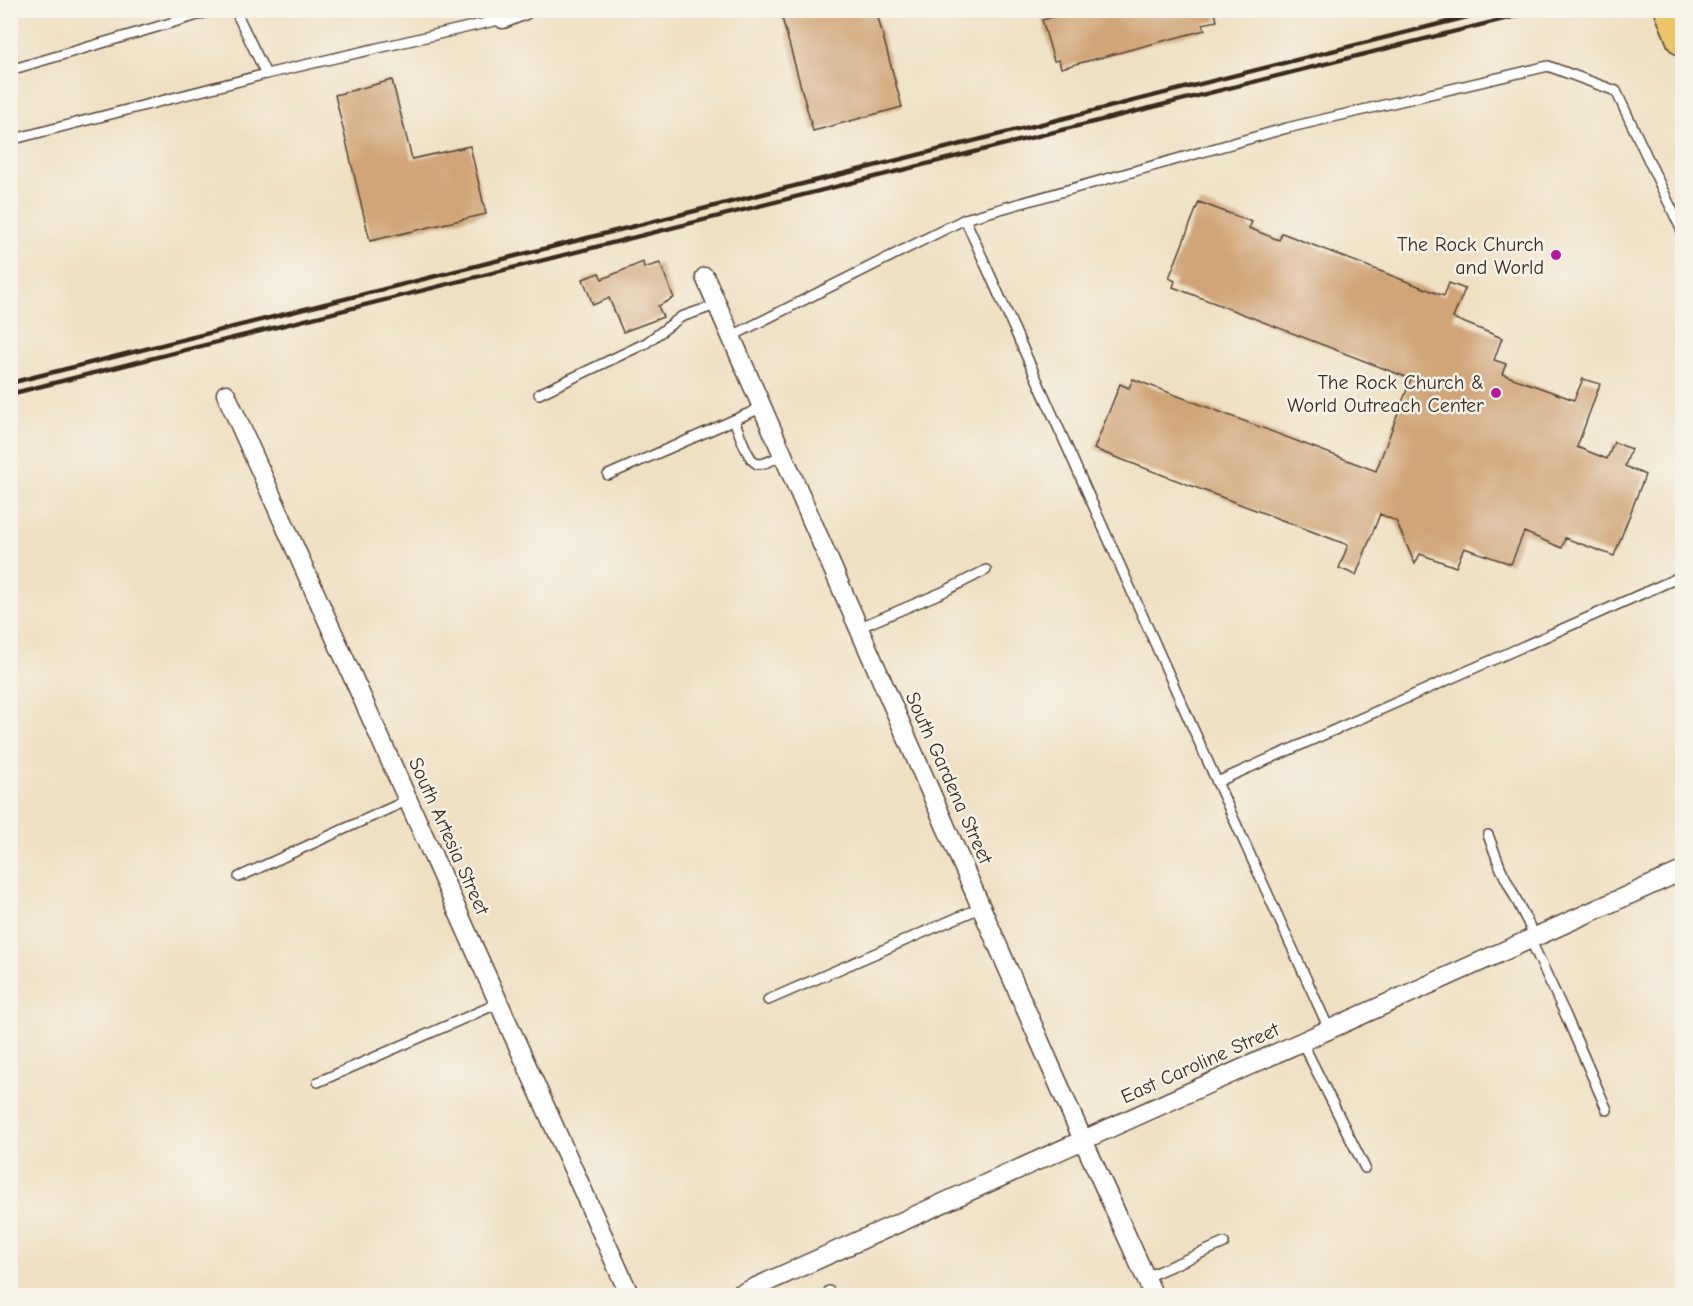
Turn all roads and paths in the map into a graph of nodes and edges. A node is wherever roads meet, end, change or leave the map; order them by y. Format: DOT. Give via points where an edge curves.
graph roads {
  1 [pos="215,10"];
  2 [pos="235,10"];
  3 [pos="525,10"];
  4 [pos="1670,10"];
  5 [pos="503,19"];
  6 [pos="1683,40"];
  7 [pos="10,70"];
  8 [pos="266,74"];
  9 [pos="10,140"];
  10 [pos="964,219"];
  11 [pos="1683,231"];
  12 [pos="705,277"];
  13 [pos="716,304"];
  14 [pos="730,337"];
  15 [pos="226,394"];
  16 [pos="539,394"];
  17 [pos="761,408"];
  18 [pos="734,420"];
  19 [pos="782,455"];
  20 [pos="608,475"];
  21 [pos="986,570"];
  22 [pos="1683,576"];
  23 [pos="858,628"];
  24 [pos="1217,782"];
  25 [pos="408,800"];
  26 [pos="1488,835"];
  27 [pos="1683,871"];
  28 [pos="239,877"];
  29 [pos="982,908"];
  30 [pos="1532,938"];
  31 [pos="768,1000"];
  32 [pos="499,1003"];
  33 [pos="1329,1029"];
  34 [pos="1302,1041"];
  35 [pos="318,1082"];
  36 [pos="1607,1110"];
  37 [pos="1083,1140"];
  38 [pos="1365,1167"];
  39 [pos="1224,1243"];
  40 [pos="1146,1277"];
  41 [pos="1683,1293"];
  42 [pos="630,1296"];
  43 [pos="736,1296"];
  44 [pos="1154,1296"];
  45 [pos="1677,1296"];
  1 -- 7 [label="lane"];
  2 -- 8 [label="lane"];
  3 -- 5 [label="street"];
  4 -- 6 [label="main road"];
  5 -- 8 [label="lane"];
  8 -- 9 [label="lane"];
  10 -- 11 [label="lane" via="1287,128 1548,66 1616,91"];
  10 -- 14 [label="lane"];
  10 -- 24 [label="lane"];
  12 -- 13 [label="street, South Gardena Street"];
  13 -- 14 [label="street, South Gardena Street"];
  13 -- 16 [label="lane" via="681,317 646,343"];
  14 -- 17 [label="street, South Gardena Street"];
  15 -- 25 [label="street, South Artesia Street"];
  17 -- 18 [label="lane"];
  17 -- 19 [label="street, South Gardena Street"];
  18 -- 19 [label="lane" via="754,464"];
  18 -- 20 [label="lane"];
  19 -- 23 [label="street, South Gardena Street"];
  21 -- 23 [label="lane"];
  22 -- 24 [label="lane"];
  23 -- 29 [label="street, South Gardena Street"];
  24 -- 33 [label="lane"];
  25 -- 28 [label="lane"];
  25 -- 32 [label="street, South Artesia Street"];
  26 -- 30 [label="lane"];
  27 -- 30 [label="street, East Caroline Street"];
  29 -- 31 [label="lane"];
  29 -- 37 [label="street, South Gardena Street"];
  30 -- 33 [label="street, East Caroline Street"];
  30 -- 36 [label="lane"];
  32 -- 35 [label="lane"];
  32 -- 42 [label="street, South Artesia Street"];
  33 -- 34 [label="street, East Caroline Street"];
  34 -- 37 [label="street, East Caroline Street"];
  34 -- 38 [label="lane"];
  37 -- 40 [label="street, South Gardena Street"];
  37 -- 43 [label="street, East Caroline Street"];
  39 -- 40 [label="lane"];
  40 -- 44 [label="street, South Gardena Street"];
  41 -- 45 [label="path"];
}
